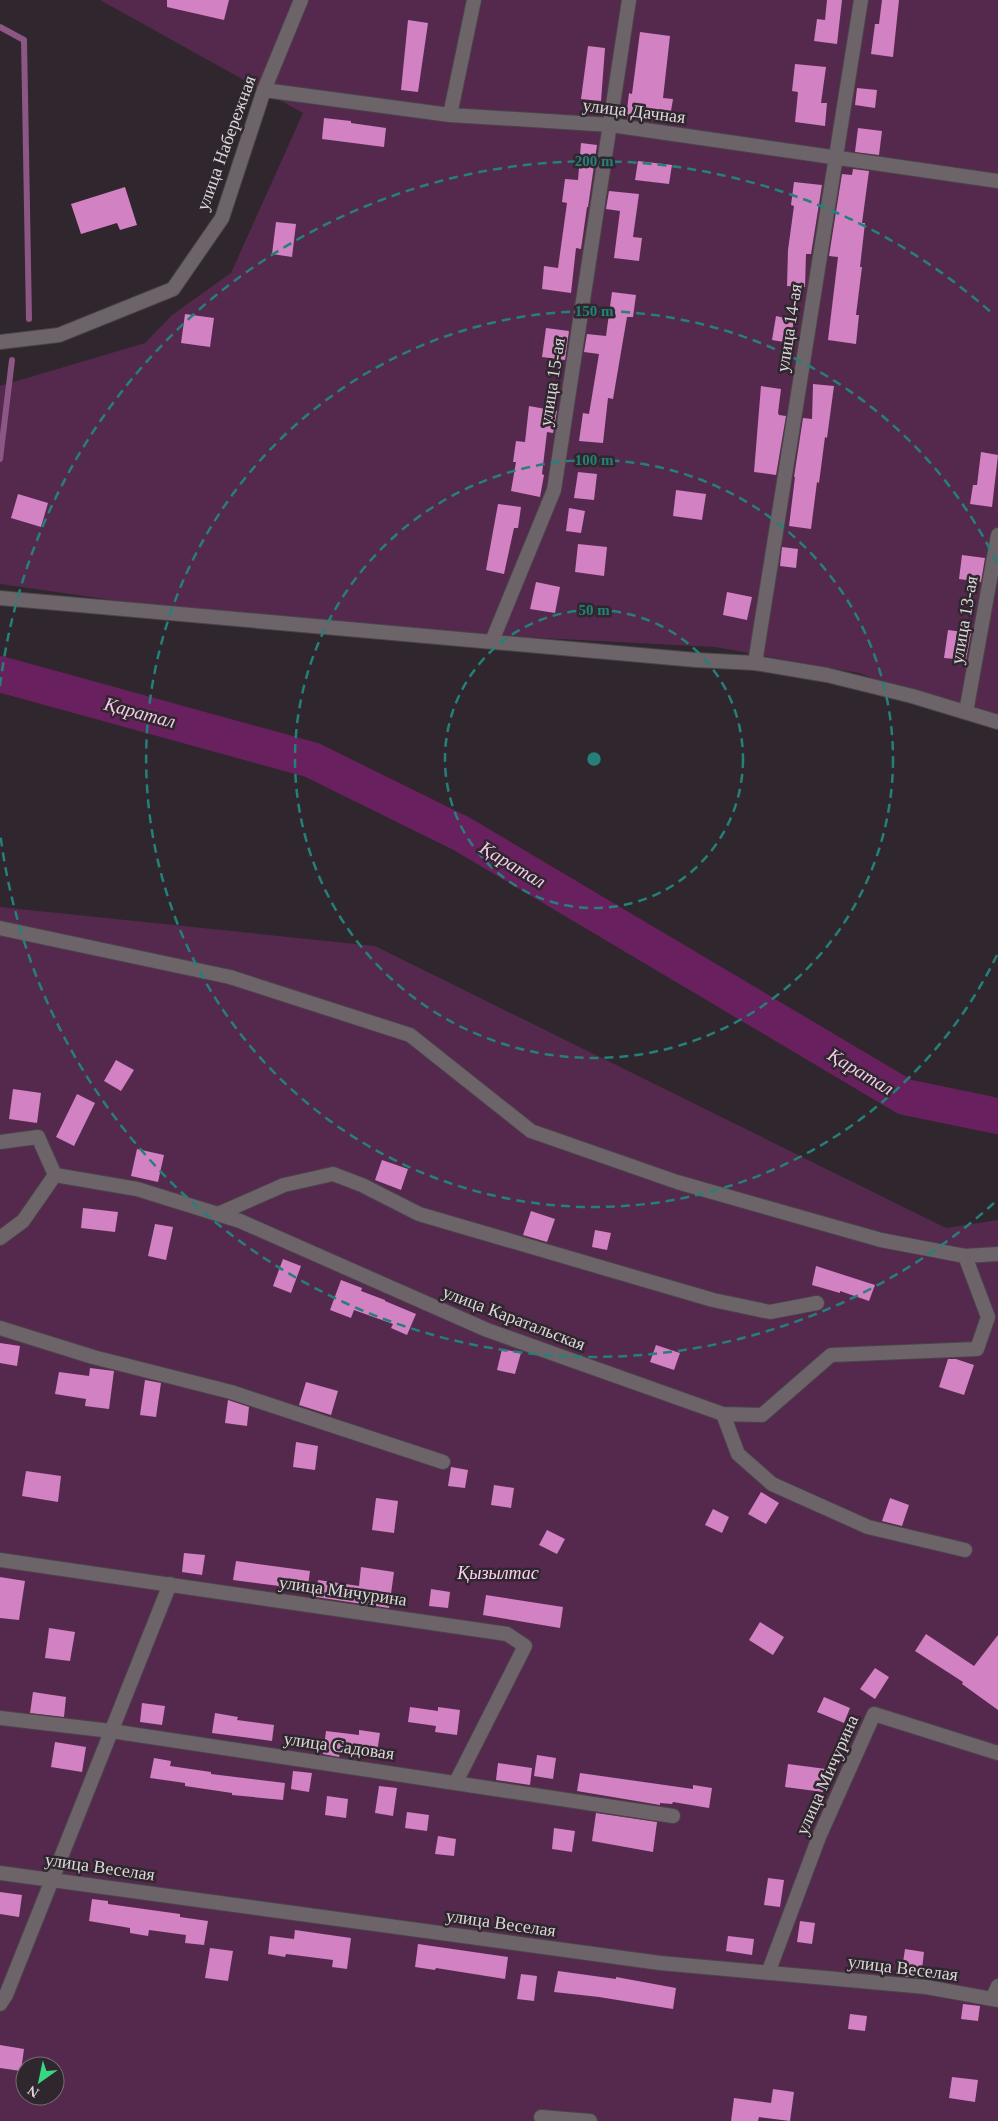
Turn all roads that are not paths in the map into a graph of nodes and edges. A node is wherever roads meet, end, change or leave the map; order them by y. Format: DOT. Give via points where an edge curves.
graph roads {
  1 [pos="301,0"];
  2 [pos="474,0"];
  3 [pos="629,0"];
  4 [pos="861,0"];
  5 [pos="264,90"];
  6 [pos="450,115"];
  7 [pos="610,125"];
  8 [pos="835,159"];
  9 [pos="998,181"];
  10 [pos="0,342"];
  11 [pos="998,535"];
  12 [pos="0,598"];
  13 [pos="492,641"];
  14 [pos="755,662"];
  15 [pos="966,712"];
  16 [pos="998,722"];
  17 [pos="0,928"];
  18 [pos="0,1142"];
  19 [pos="55,1174"];
  20 [pos="218,1214"];
  21 [pos="0,1238"];
  22 [pos="998,1254"];
  23 [pos="965,1256"];
  24 [pos="817,1303"];
  25 [pos="0,1328"];
  26 [pos="723,1414"];
  27 [pos="444,1462"];
  28 [pos="965,1550"];
  29 [pos="0,1560"];
  30 [pos="170,1584"];
  31 [pos="0,1718"];
  32 [pos="111,1731"];
  33 [pos="998,1753"];
  34 [pos="456,1782"];
  35 [pos="672,1816"];
  36 [pos="0,1873"];
  37 [pos="52,1880"];
  38 [pos="768,1973"];
  39 [pos="998,1986"];
  40 [pos="995,2000"];
  41 [pos="0,2004"];
  42 [pos="541,2116"];
  43 [pos="590,2121"];
  1 -- 5 [label="street, улица Набережная"];
  2 -- 6 [label="street"];
  3 -- 7 [label="street, улица 15-ая"];
  4 -- 8 [label="street, улица 14-ая"];
  5 -- 6 [label="street, улица Дачная"];
  5 -- 10 [label="street, улица Набережная" via="222,218 174,289 59,335"];
  6 -- 7 [label="street, улица Дачная"];
  7 -- 8 [label="street, улица Дачная"];
  7 -- 13 [label="street, улица 15-ая" via="554,490"];
  8 -- 9 [label="street, улица Дачная"];
  8 -- 14 [label="street, улица 14-ая"];
  11 -- 15 [label="street, улица 13-ая"];
  12 -- 13 [label="street"];
  13 -- 14 [label="street" via="696,660"];
  14 -- 15 [label="street" via="827,675"];
  15 -- 16 [label="street"];
  17 -- 23 [label="street" via="230,977 410,1036 531,1131 677,1182 881,1240"];
  18 -- 19 [label="street" via="38,1137"];
  19 -- 20 [label="street, улица Каратальская" via="137,1189"];
  19 -- 21 [label="street" via="23,1221"];
  20 -- 24 [label="street" via="284,1185 333,1174 419,1214 713,1300 770,1312"];
  20 -- 26 [label="street, улица Каратальская" via="487,1330"];
  22 -- 23 [label="street"];
  23 -- 26 [label="street, улица Каратальская" via="988,1317 977,1348 831,1355 762,1415"];
  25 -- 27 [label="street" via="94,1357 231,1392"];
  26 -- 28 [label="street" via="738,1454 772,1484 868,1527"];
  29 -- 30 [label="street, улица Мичурина"];
  30 -- 32 [label="street"];
  30 -- 34 [label="street, улица Мичурина" via="507,1634 525,1646"];
  31 -- 32 [label="street, улица Садовая"];
  32 -- 34 [label="street, улица Садовая"];
  32 -- 37 [label="street"];
  33 -- 38 [label="street, улица Мичурина" via="874,1714 820,1837"];
  34 -- 35 [label="street, улица Садовая"];
  36 -- 37 [label="street, улица Веселая"];
  37 -- 38 [label="street, улица Веселая" via="660,1963"];
  37 -- 41 [label="street"];
  38 -- 40 [label="street, улица Веселая" via="926,1987"];
  39 -- 40 [label="street"];
  42 -- 43 [label="street"];
}
